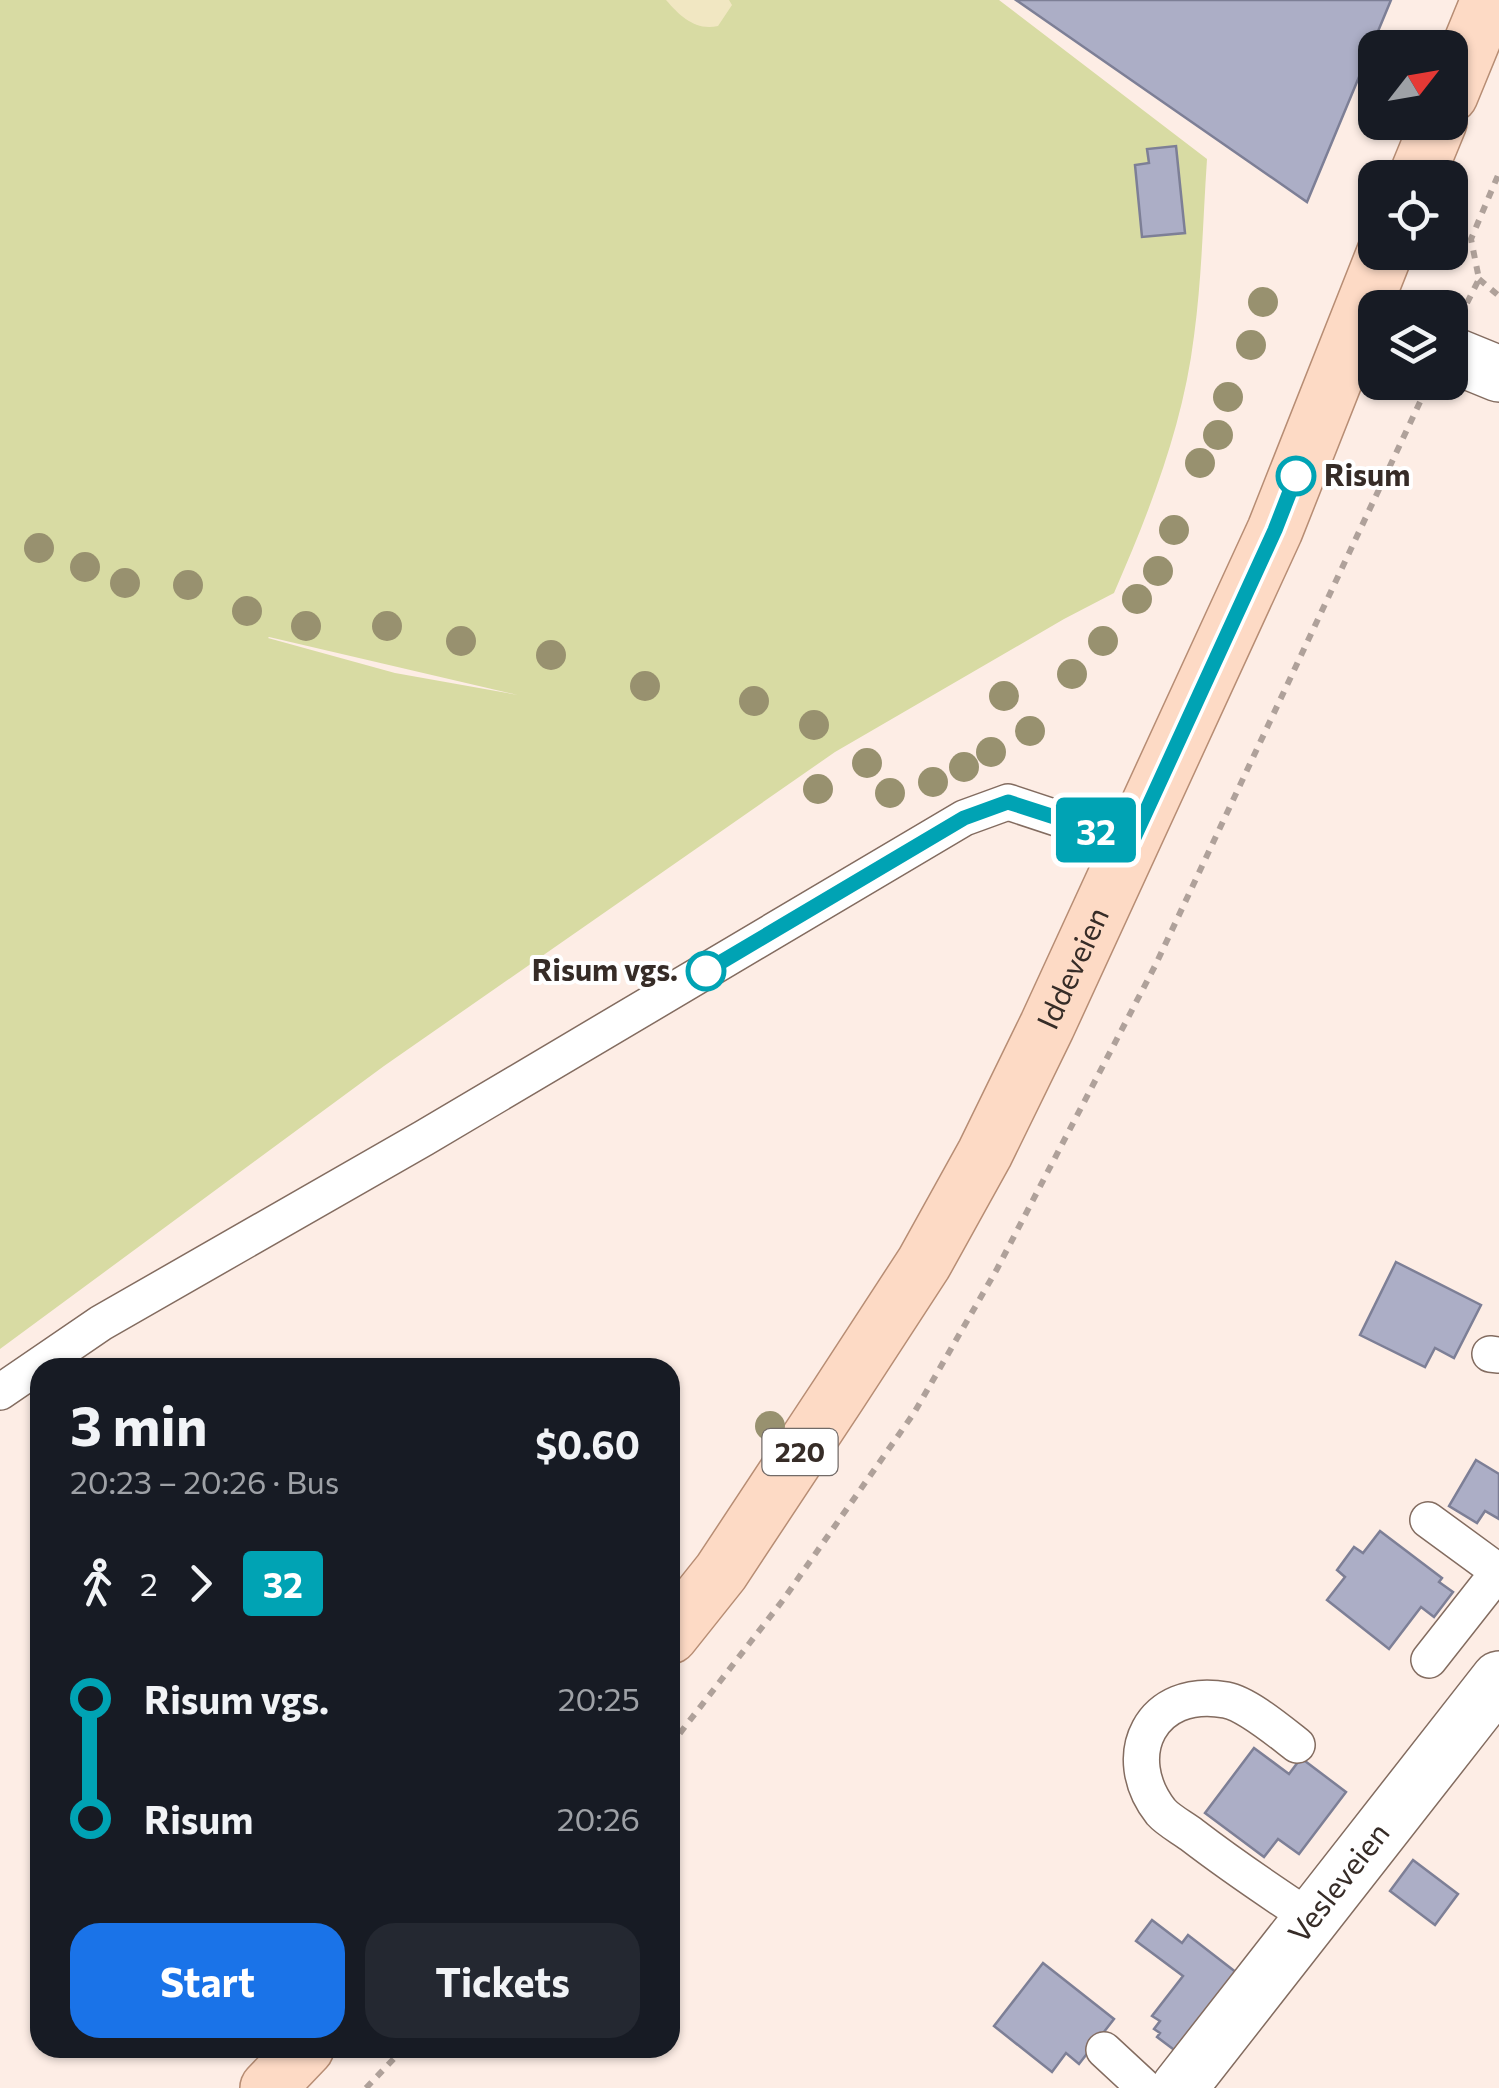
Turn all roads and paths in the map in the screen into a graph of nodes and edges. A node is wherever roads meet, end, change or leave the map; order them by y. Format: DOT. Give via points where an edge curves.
graph roads {
  1 [pos="1489,0"];
  2 [pos="1468,51"];
  3 [pos="1499,173"];
  4 [pos="1499,296"];
  5 [pos="1358,340"];
  6 [pos="1468,361"];
  7 [pos="1499,374"];
  8 [pos="1132,842"];
  9 [pos="49,1358"];
  10 [pos="30,1371"];
  11 [pos="0,1392"];
  12 [pos="1428,1520"];
  13 [pos="1499,1571"];
  14 [pos="680,1623"];
  15 [pos="1429,1660"];
  16 [pos="1497,1687"];
  17 [pos="1297,1745"];
  18 [pos="1312,1919"];
  19 [pos="1104,2050"];
  20 [pos="296,2058"];
  21 [pos="394,2058"];
  22 [pos="268,2088"];
  23 [pos="366,2088"];
  24 [pos="1144,2088"];
  25 [pos="1179,2088"];
  1 -- 2 [label="main road"];
  3 -- 4 [label="path" via="1472,238 1478,279"];
  5 -- 8 [label="main road, Iddeveien / 220"];
  6 -- 7 [label="street"];
  8 -- 9 [label="lane" via="1008,802 964,818"];
  8 -- 14 [label="main road, Iddeveien / 220" via="985,1153 924,1264"];
  10 -- 11 [label="lane"];
  12 -- 13 [label="lane"];
  13 -- 15 [label="lane"];
  16 -- 18 [label="street, Vesleveien" via="1378,1858"];
  17 -- 18 [label="lane" via="1228,1700 1205,1700 1172,1704 1155,1715 1142,1756 1162,1812"];
  18 -- 25 [label="street, Vesleveien"];
  19 -- 24 [label="lane"];
  20 -- 22 [label="main road"];
  21 -- 23 [label="path"];
}
